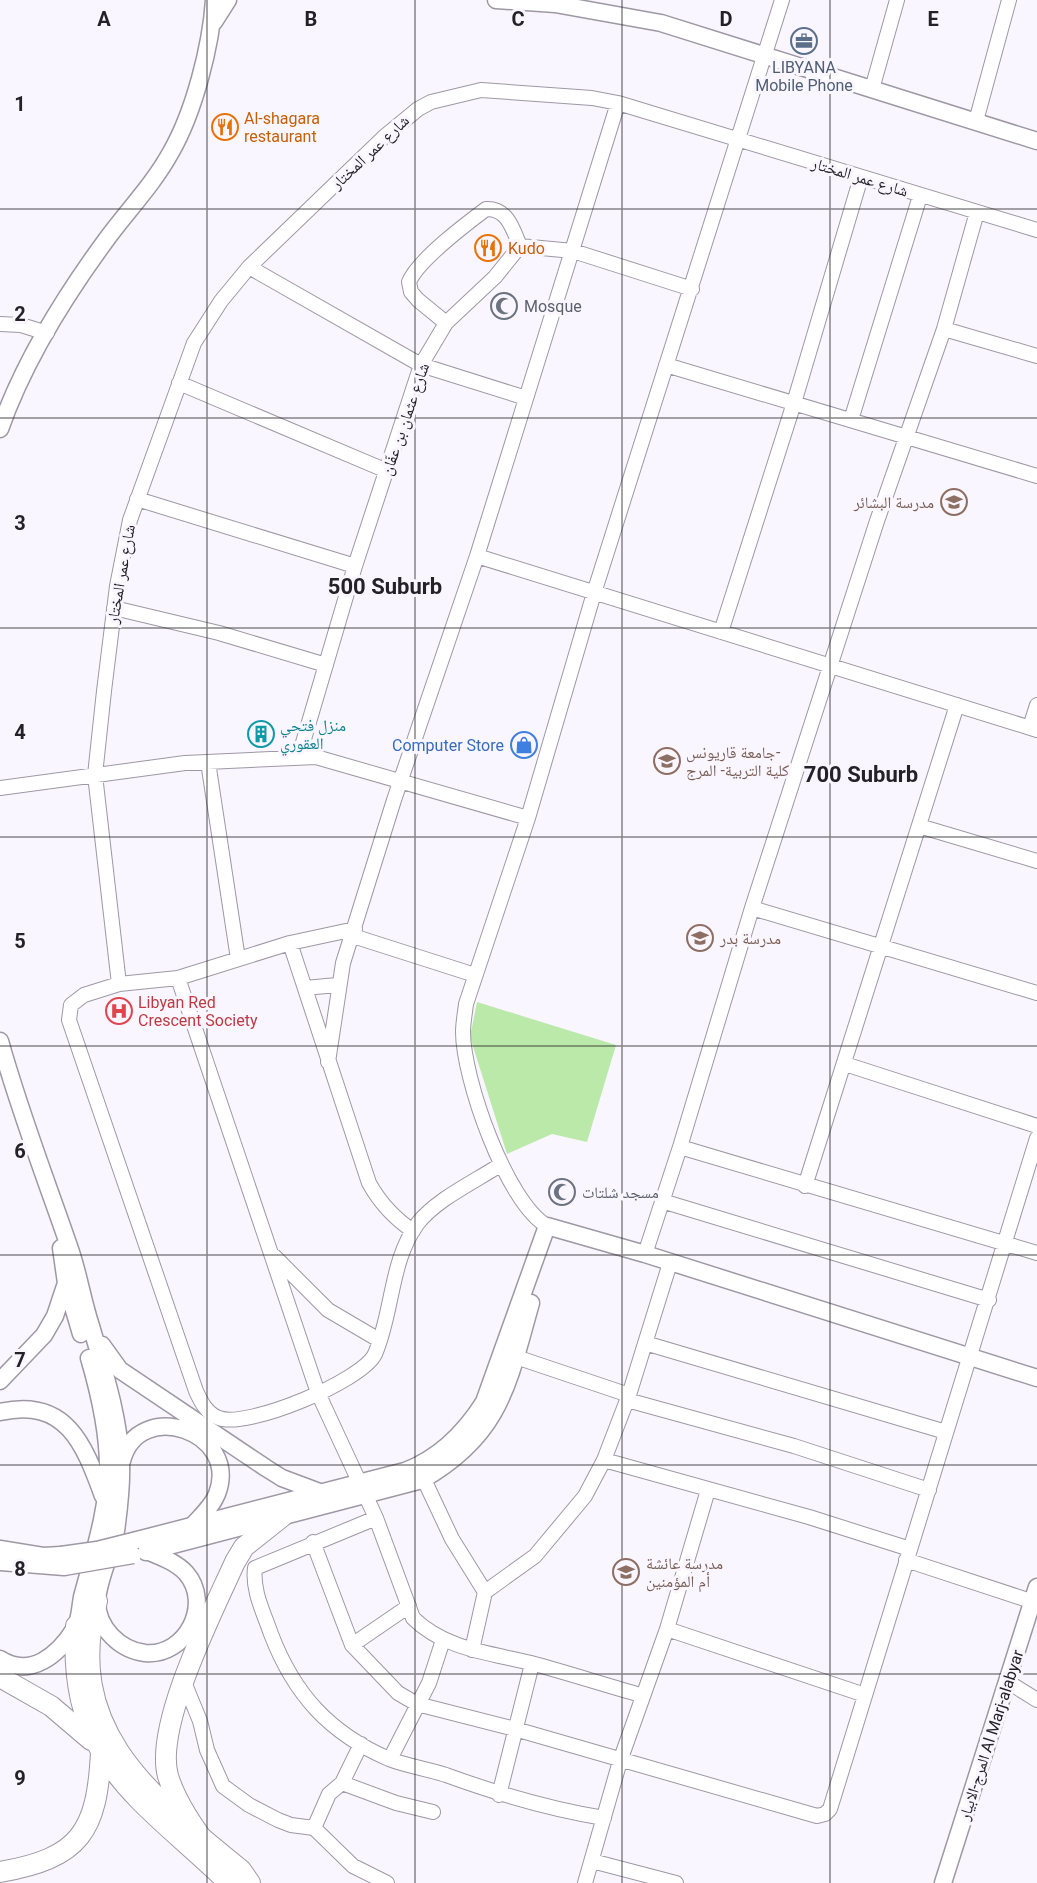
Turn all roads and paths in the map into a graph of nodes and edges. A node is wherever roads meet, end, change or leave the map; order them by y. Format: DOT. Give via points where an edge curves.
graph roads {
  1 [pos="201,0"];
  2 [pos="228,0"];
  3 [pos="496,0"];
  4 [pos="782,0"];
  5 [pos="897,0"];
  6 [pos="1009,0"];
  7 [pos="555,2"];
  8 [pos="213,14"];
  9 [pos="766,57"];
  10 [pos="872,89"];
  11 [pos="618,103"];
  12 [pos="976,121"];
  13 [pos="739,141"];
  14 [pos="1037,141"];
  15 [pos="861,177"];
  16 [pos="920,196"];
  17 [pos="977,212"];
  18 [pos="1037,230"];
  19 [pos="520,246"];
  20 [pos="573,251"];
  21 [pos="249,267"];
  22 [pos="692,289"];
  23 [pos="446,323"];
  24 [pos="0,324"];
  25 [pos="944,329"];
  26 [pos="47,333"];
  27 [pos="1037,356"];
  28 [pos="422,365"];
  29 [pos="666,365"];
  30 [pos="179,383"];
  31 [pos="526,398"];
  32 [pos="794,402"];
  33 [pos="850,420"];
  34 [pos="0,429"];
  35 [pos="908,437"];
  36 [pos="387,471"];
  37 [pos="1037,476"];
  38 [pos="137,500"];
  39 [pos="477,556"];
  40 [pos="355,566"];
  41 [pos="594,593"];
  42 [pos="114,608"];
  43 [pos="721,633"];
  44 [pos="326,665"];
  45 [pos="831,666"];
  46 [pos="957,705"];
  47 [pos="1037,705"];
  48 [pos="1034,728"];
  49 [pos="298,756"];
  50 [pos="208,762"];
  51 [pos="95,775"];
  52 [pos="402,780"];
  53 [pos="0,788"];
  54 [pos="528,819"];
  55 [pos="919,826"];
  56 [pos="1037,861"];
  57 [pos="752,908"];
  58 [pos="354,932"];
  59 [pos="291,943"];
  60 [pos="882,946"];
  61 [pos="238,959"];
  62 [pos="475,975"];
  63 [pos="178,978"];
  64 [pos="119,984"];
  65 [pos="337,985"];
  66 [pos="305,988"];
  67 [pos="1037,993"];
  68 [pos="0,1041"];
  69 [pos="328,1062"];
  70 [pos="845,1064"];
  71 [pos="1037,1126"];
  72 [pos="1037,1138"];
  73 [pos="680,1147"];
  74 [pos="500,1165"];
  75 [pos="805,1186"];
  76 [pos="1023,1186"];
  77 [pos="1037,1190"];
  78 [pos="662,1201"];
  79 [pos="58,1221"];
  80 [pos="551,1227"];
  81 [pos="413,1231"];
  82 [pos="1006,1244"];
  83 [pos="269,1250"];
  84 [pos="1037,1253"];
  85 [pos="645,1254"];
  86 [pos="670,1263"];
  87 [pos="66,1283"];
  88 [pos="989,1300"];
  89 [pos="89,1320"];
  90 [pos="379,1340"];
  91 [pos="645,1342"];
  92 [pos="516,1357"];
  93 [pos="970,1357"];
  94 [pos="1037,1378"];
  95 [pos="0,1381"];
  96 [pos="318,1393"];
  97 [pos="628,1397"];
  98 [pos="0,1412"];
  99 [pos="946,1432"];
  100 [pos="604,1460"];
  101 [pos="121,1465"];
  102 [pos="420,1473"];
  103 [pos="362,1490"];
  104 [pos="929,1490"];
  105 [pos="708,1491"];
  106 [pos="323,1493"];
  107 [pos="105,1501"];
  108 [pos="283,1516"];
  109 [pos="376,1518"];
  110 [pos="191,1527"];
  111 [pos="313,1542"];
  112 [pos="0,1549"];
  113 [pos="139,1549"];
  114 [pos="908,1554"];
  115 [pos="63,1561"];
  116 [pos="8,1564"];
  117 [pos="0,1577"];
  118 [pos="484,1592"];
  119 [pos="1036,1597"];
  120 [pos="97,1601"];
  121 [pos="409,1606"];
  122 [pos="76,1626"];
  123 [pos="667,1629"];
  124 [pos="443,1640"];
  125 [pos="352,1645"];
  126 [pos="472,1650"];
  127 [pos="0,1659"];
  128 [pos="532,1664"];
  129 [pos="0,1677"];
  130 [pos="184,1682"];
  131 [pos="1008,1682"];
  132 [pos="641,1695"];
  133 [pos="864,1695"];
  134 [pos="1037,1700"];
  135 [pos="417,1704"];
  136 [pos="515,1729"];
  137 [pos="361,1744"];
  138 [pos="99,1749"];
  139 [pos="390,1759"];
  140 [pos="620,1761"];
  141 [pos="342,1783"];
  142 [pos="499,1795"];
  143 [pos="433,1812"];
  144 [pos="604,1818"];
  145 [pos="314,1828"];
  146 [pos="201,1837"];
  147 [pos="592,1861"];
  148 [pos="0,1872"];
  149 [pos="240,1879"];
  150 [pos="646,1879"];
  151 [pos="256,1883"];
  152 [pos="387,1883"];
  153 [pos="585,1883"];
  154 [pos="676,1883"];
  155 [pos="944,1883"];
  1 -- 8 [label="main road"];
  2 -- 8 [label="main road"];
  3 -- 7 [label="main road"];
  4 -- 9 [label="street"];
  5 -- 10 [label="street"];
  6 -- 12 [label="street"];
  7 -- 9 [label="main road" via="661,23"];
  8 -- 26 [label="main road" via="192,101 172,151 89,263"];
  9 -- 10 [label="main road"];
  9 -- 13 [label="street"];
  10 -- 12 [label="main road"];
  11 -- 13 [label="street, شارع عمر المختار"];
  11 -- 20 [label="street"];
  11 -- 21 [label="street, شارع عمر المختار" via="481,90 431,102 384,137"];
  12 -- 14 [label="main road"];
  13 -- 15 [label="street, شارع عمر المختار"];
  13 -- 22 [label="street"];
  15 -- 16 [label="street, شارع عمر المختار"];
  15 -- 32 [label="street"];
  16 -- 17 [label="street, شارع عمر المختار"];
  16 -- 33 [label="street"];
  17 -- 18 [label="street, شارع عمر المختار"];
  17 -- 25 [label="street"];
  19 -- 20 [label="street"];
  19 -- 23 [label="street, شارع عثمان بن عفّان" via="495,277"];
  19 -- 23 [label="street" via="505,216 486,209 417,269 409,282 411,292"];
  20 -- 22 [label="street"];
  20 -- 31 [label="street"];
  21 -- 28 [label="street"];
  21 -- 30 [label="street, شارع عمر المختار" via="204,324"];
  22 -- 29 [label="street"];
  23 -- 28 [label="street, شارع عثمان بن عفّان"];
  24 -- 26 [label="street"];
  25 -- 27 [label="street"];
  25 -- 35 [label="street"];
  26 -- 34 [label="main road"];
  28 -- 31 [label="street"];
  28 -- 36 [label="street, شارع عثمان بن عفّان"];
  29 -- 32 [label="street"];
  29 -- 41 [label="street"];
  30 -- 36 [label="street"];
  30 -- 38 [label="street, شارع عمر المختار"];
  31 -- 39 [label="street"];
  32 -- 33 [label="street"];
  32 -- 43 [label="street"];
  33 -- 35 [label="street"];
  35 -- 37 [label="street"];
  35 -- 45 [label="street"];
  36 -- 40 [label="street, شارع عثمان بن عفّان"];
  38 -- 40 [label="street"];
  38 -- 42 [label="street, شارع عمر المختار" via="122,554"];
  39 -- 41 [label="street"];
  39 -- 52 [label="street"];
  40 -- 44 [label="street, شارع عثمان بن عفّان"];
  41 -- 43 [label="street"];
  41 -- 54 [label="street"];
  42 -- 44 [label="street" via="219,633"];
  42 -- 51 [label="street, شارع عمر المختار"];
  43 -- 45 [label="street"];
  44 -- 49 [label="street, شارع عثمان بن عفّان"];
  45 -- 46 [label="street"];
  45 -- 57 [label="street"];
  46 -- 48 [label="street"];
  46 -- 55 [label="street"];
  47 -- 48 [label="street"];
  49 -- 50 [label="street"];
  49 -- 52 [label="street" via="316,757"];
  50 -- 51 [label="street"];
  50 -- 61 [label="street"];
  51 -- 53 [label="street"];
  51 -- 64 [label="street, شارع عمر المختار"];
  52 -- 54 [label="street"];
  52 -- 58 [label="street"];
  54 -- 62 [label="street"];
  55 -- 56 [label="street"];
  55 -- 60 [label="street"];
  57 -- 60 [label="street"];
  57 -- 73 [label="street"];
  58 -- 59 [label="street"];
  58 -- 62 [label="street"];
  58 -- 65 [label="street"];
  59 -- 61 [label="street"];
  59 -- 66 [label="street"];
  60 -- 67 [label="street"];
  60 -- 70 [label="street"];
  61 -- 63 [label="street"];
  62 -- 74 [label="street" via="463,1033 474,1087"];
  63 -- 64 [label="street"];
  63 -- 83 [label="street"];
  64 -- 96 [label="street" via="78,998 71,1005 69,1020 196,1391 205,1408 218,1418 233,1421"];
  65 -- 66 [label="street"];
  65 -- 69 [label="street"];
  66 -- 69 [label="street"];
  68 -- 79 [label="main road"];
  69 -- 81 [label="street" via="369,1183 378,1199"];
  70 -- 71 [label="street"];
  70 -- 75 [label="street"];
  72 -- 76 [label="street"];
  73 -- 75 [label="street"];
  73 -- 78 [label="street"];
  74 -- 80 [label="street" via="528,1211"];
  74 -- 81 [label="street" via="436,1207"];
  75 -- 82 [label="street"];
  76 -- 77 [label="street"];
  76 -- 82 [label="street"];
  78 -- 85 [label="street"];
  78 -- 88 [label="street"];
  79 -- 87 [label="main road"];
  79 -- 89 [label="main road" via="71,1252"];
  80 -- 85 [label="main road"];
  80 -- 92 [label="main road"];
  80 -- 102 [label="main road" via="484,1402 470,1425"];
  81 -- 90 [label="street"];
  82 -- 84 [label="street"];
  82 -- 88 [label="street"];
  83 -- 90 [label="street" via="328,1310"];
  83 -- 96 [label="street"];
  85 -- 86 [label="main road"];
  86 -- 91 [label="street"];
  86 -- 93 [label="main road"];
  87 -- 95 [label="main road" via="44,1335"];
  87 -- 107 [label="main road" via="92,1367 106,1439"];
  88 -- 93 [label="street"];
  89 -- 101 [label="main road" via="112,1403"];
  89 -- 106 [label="main road" via="120,1370 282,1478"];
  90 -- 96 [label="street" via="368,1365"];
  91 -- 97 [label="street"];
  91 -- 99 [label="street"];
  92 -- 97 [label="street"];
  92 -- 102 [label="main road" via="488,1424 462,1453"];
  93 -- 94 [label="main road"];
  93 -- 99 [label="street"];
  96 -- 103 [label="street"];
  97 -- 100 [label="street"];
  97 -- 104 [label="street"];
  98 -- 107 [label="main road" via="17,1408 40,1410 65,1422 90,1460"];
  99 -- 104 [label="street"];
  100 -- 105 [label="street"];
  100 -- 118 [label="street" via="585,1496 535,1556"];
  101 -- 110 [label="main road" via="130,1444 152,1429 180,1427 204,1439 213,1451 220,1479 216,1496"];
  101 -- 120 [label="main road" via="116,1531"];
  102 -- 103 [label="main road"];
  102 -- 118 [label="street" via="452,1539"];
  103 -- 106 [label="main road"];
  103 -- 108 [label="main road"];
  103 -- 109 [label="street"];
  104 -- 114 [label="street"];
  105 -- 114 [label="street" via="809,1517"];
  105 -- 123 [label="street"];
  106 -- 110 [label="main road"];
  107 -- 122 [label="main road"];
  108 -- 113 [label="main road"];
  108 -- 130 [label="highway" via="244,1547 234,1562"];
  109 -- 111 [label="street"];
  109 -- 121 [label="street"];
  110 -- 113 [label="main road"];
  111 -- 125 [label="street"];
  111 -- 137 [label="street" via="255,1568 256,1589 282,1661 308,1702 338,1730"];
  112 -- 115 [label="main road"];
  113 -- 115 [label="main road, bridge" via="97,1550"];
  113 -- 120 [label="main road" via="176,1564 193,1583 197,1605 184,1638 153,1653 124,1647 107,1631"];
  114 -- 119 [label="street"];
  114 -- 133 [label="street"];
  115 -- 116 [label="main road"];
  116 -- 117 [label="main road"];
  118 -- 126 [label="street"];
  119 -- 131 [label="main road, المرج-الابيار Al Marj-alabyar"];
  120 -- 146 [label="highway" via="89,1652 95,1701 105,1728 138,1779"];
  121 -- 124 [label="street" via="413,1618 424,1629"];
  121 -- 125 [label="street"];
  122 -- 127 [label="main road" via="44,1662 31,1666"];
  122 -- 138 [label="highway" via="75,1675 86,1722"];
  123 -- 132 [label="street"];
  123 -- 133 [label="street"];
  124 -- 126 [label="street"];
  124 -- 135 [label="street" via="429,1683"];
  125 -- 135 [label="street" via="398,1693"];
  126 -- 128 [label="street"];
  128 -- 132 [label="street"];
  128 -- 136 [label="street"];
  129 -- 138 [label="highway" via="51,1706"];
  130 -- 145 [label="street" via="223,1786 249,1805 291,1826"];
  130 -- 146 [label="highway" via="172,1717 166,1757 175,1795"];
  131 -- 134 [label="street"];
  131 -- 155 [label="main road, المرج-الابيار Al Marj-alabyar"];
  132 -- 140 [label="street"];
  133 -- 140 [label="street" via="830,1809 825,1814 817,1816"];
  135 -- 136 [label="street"];
  135 -- 139 [label="street"];
  136 -- 140 [label="street"];
  136 -- 142 [label="street"];
  137 -- 139 [label="street"];
  137 -- 141 [label="street"];
  138 -- 148 [label="highway" via="97,1803 82,1834 37,1865"];
  138 -- 149 [label="highway" via="134,1795"];
  139 -- 142 [label="street"];
  140 -- 144 [label="street"];
  141 -- 143 [label="street" via="379,1798"];
  141 -- 145 [label="street" via="329,1794"];
  142 -- 144 [label="street"];
  144 -- 147 [label="street"];
  145 -- 152 [label="street" via="353,1866"];
  146 -- 149 [label="highway"];
  147 -- 150 [label="street"];
  147 -- 153 [label="street"];
  149 -- 151 [label="highway"];
  150 -- 154 [label="street"];
}
